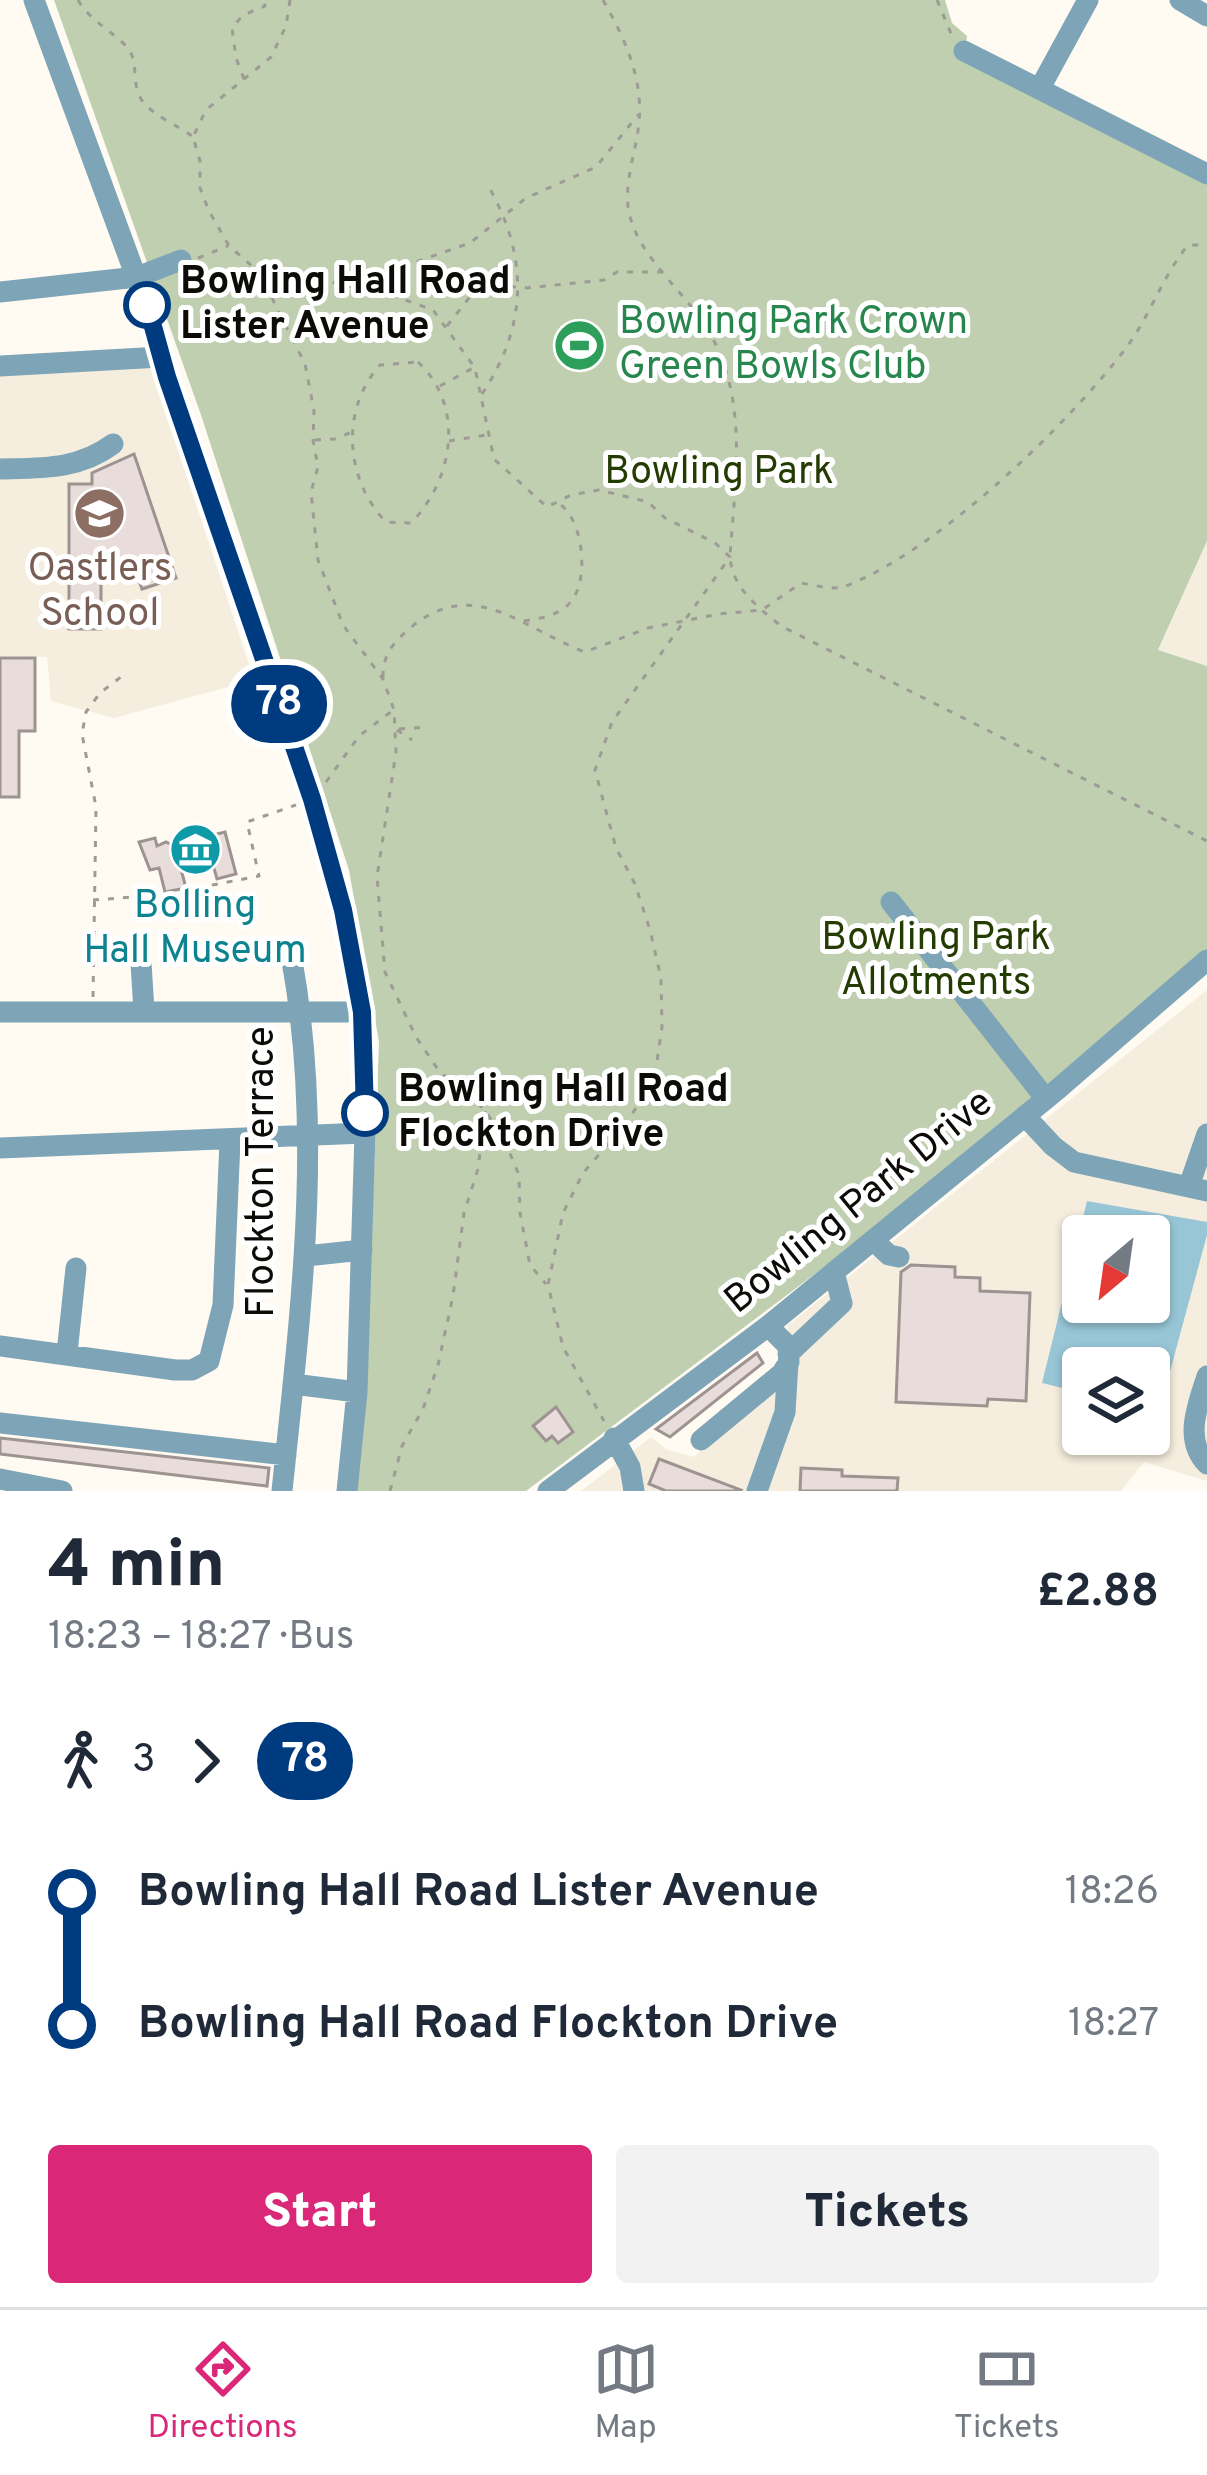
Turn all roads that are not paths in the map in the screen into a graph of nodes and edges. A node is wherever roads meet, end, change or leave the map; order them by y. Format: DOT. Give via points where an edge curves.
graph roads {
  1 [pos="34,0"];
  2 [pos="1088,0"];
  3 [pos="1180,0"];
  4 [pos="1207,16"];
  5 [pos="964,51"];
  6 [pos="1040,88"];
  7 [pos="1207,174"];
  8 [pos="181,260"];
  9 [pos="137,278"];
  10 [pos="0,292"];
  11 [pos="161,357"];
  12 [pos="0,366"];
  13 [pos="113,444"];
  14 [pos="0,469"];
  15 [pos="891,902"];
  16 [pos="140,947"];
  17 [pos="1207,960"];
  18 [pos="292,962"];
  19 [pos="144,1011"];
  20 [pos="301,1011"];
  21 [pos="0,1012"];
  22 [pos="362,1012"];
  23 [pos="1046,1099"];
  24 [pos="1025,1116"];
  25 [pos="365,1133"];
  26 [pos="1207,1134"];
  27 [pos="305,1138"];
  28 [pos="230,1141"];
  29 [pos="0,1148"];
  30 [pos="1198,1189"];
  31 [pos="873,1240"];
  32 [pos="362,1250"];
  33 [pos="306,1256"];
  34 [pos="898,1257"];
  35 [pos="76,1268"];
  36 [pos="834,1272"];
  37 [pos="768,1326"];
  38 [pos="0,1346"];
  39 [pos="67,1353"];
  40 [pos="788,1358"];
  41 [pos="1207,1376"];
  42 [pos="293,1384"];
  43 [pos="357,1392"];
  44 [pos="0,1423"];
  45 [pos="614,1438"];
  46 [pos="701,1440"];
  47 [pos="286,1455"];
  48 [pos="1207,1464"];
  49 [pos="0,1480"];
  50 [pos="62,1491"];
  51 [pos="282,1491"];
  52 [pos="347,1491"];
  53 [pos="548,1491"];
  54 [pos="634,1491"];
  55 [pos="758,1491"];
  1 -- 9 [label="street"];
  2 -- 6 [label="street"];
  3 -- 4 [label="street"];
  5 -- 6 [label="street"];
  6 -- 7 [label="street"];
  8 -- 9 [label="street"];
  9 -- 10 [label="street"];
  9 -- 11 [label="street"];
  11 -- 12 [label="street"];
  11 -- 22 [label="street" via="312,799"];
  13 -- 14 [label="street" via="67,467"];
  15 -- 23 [label="street"];
  16 -- 19 [label="street"];
  17 -- 23 [label="street, Bowling Park Drive"];
  18 -- 20 [label="street, Flockton Terrace"];
  19 -- 20 [label="street"];
  19 -- 21 [label="street"];
  20 -- 22 [label="street"];
  20 -- 27 [label="street, Flockton Terrace"];
  22 -- 25 [label="street"];
  23 -- 24 [label="street, Bowling Park Drive"];
  24 -- 30 [label="street" via="1074,1162"];
  24 -- 31 [label="street, Bowling Park Drive"];
  25 -- 27 [label="street"];
  25 -- 32 [label="street"];
  26 -- 30 [label="street"];
  27 -- 28 [label="street"];
  27 -- 33 [label="street, Flockton Terrace"];
  28 -- 29 [label="street"];
  28 -- 39 [label="street" via="223,1306 209,1361 175,1370"];
  31 -- 34 [label="street"];
  31 -- 36 [label="street, Bowling Park Drive"];
  32 -- 33 [label="street"];
  32 -- 43 [label="street"];
  33 -- 42 [label="street, Flockton Terrace"];
  35 -- 39 [label="street"];
  36 -- 37 [label="street, Bowling Park Drive"];
  36 -- 40 [label="street" via="842,1304"];
  37 -- 40 [label="street" via="788,1346"];
  37 -- 45 [label="street, Bowling Park Drive"];
  38 -- 39 [label="street"];
  40 -- 46 [label="street" via="782,1373"];
  40 -- 55 [label="street" via="785,1412"];
  41 -- 48 [label="street" via="1193,1423"];
  42 -- 43 [label="street"];
  42 -- 47 [label="street, Flockton Terrace"];
  43 -- 52 [label="street"];
  44 -- 47 [label="street"];
  45 -- 53 [label="street, Bowling Park Drive"];
  45 -- 54 [label="street"];
  47 -- 51 [label="street, Flockton Terrace"];
  49 -- 50 [label="street"];
}
